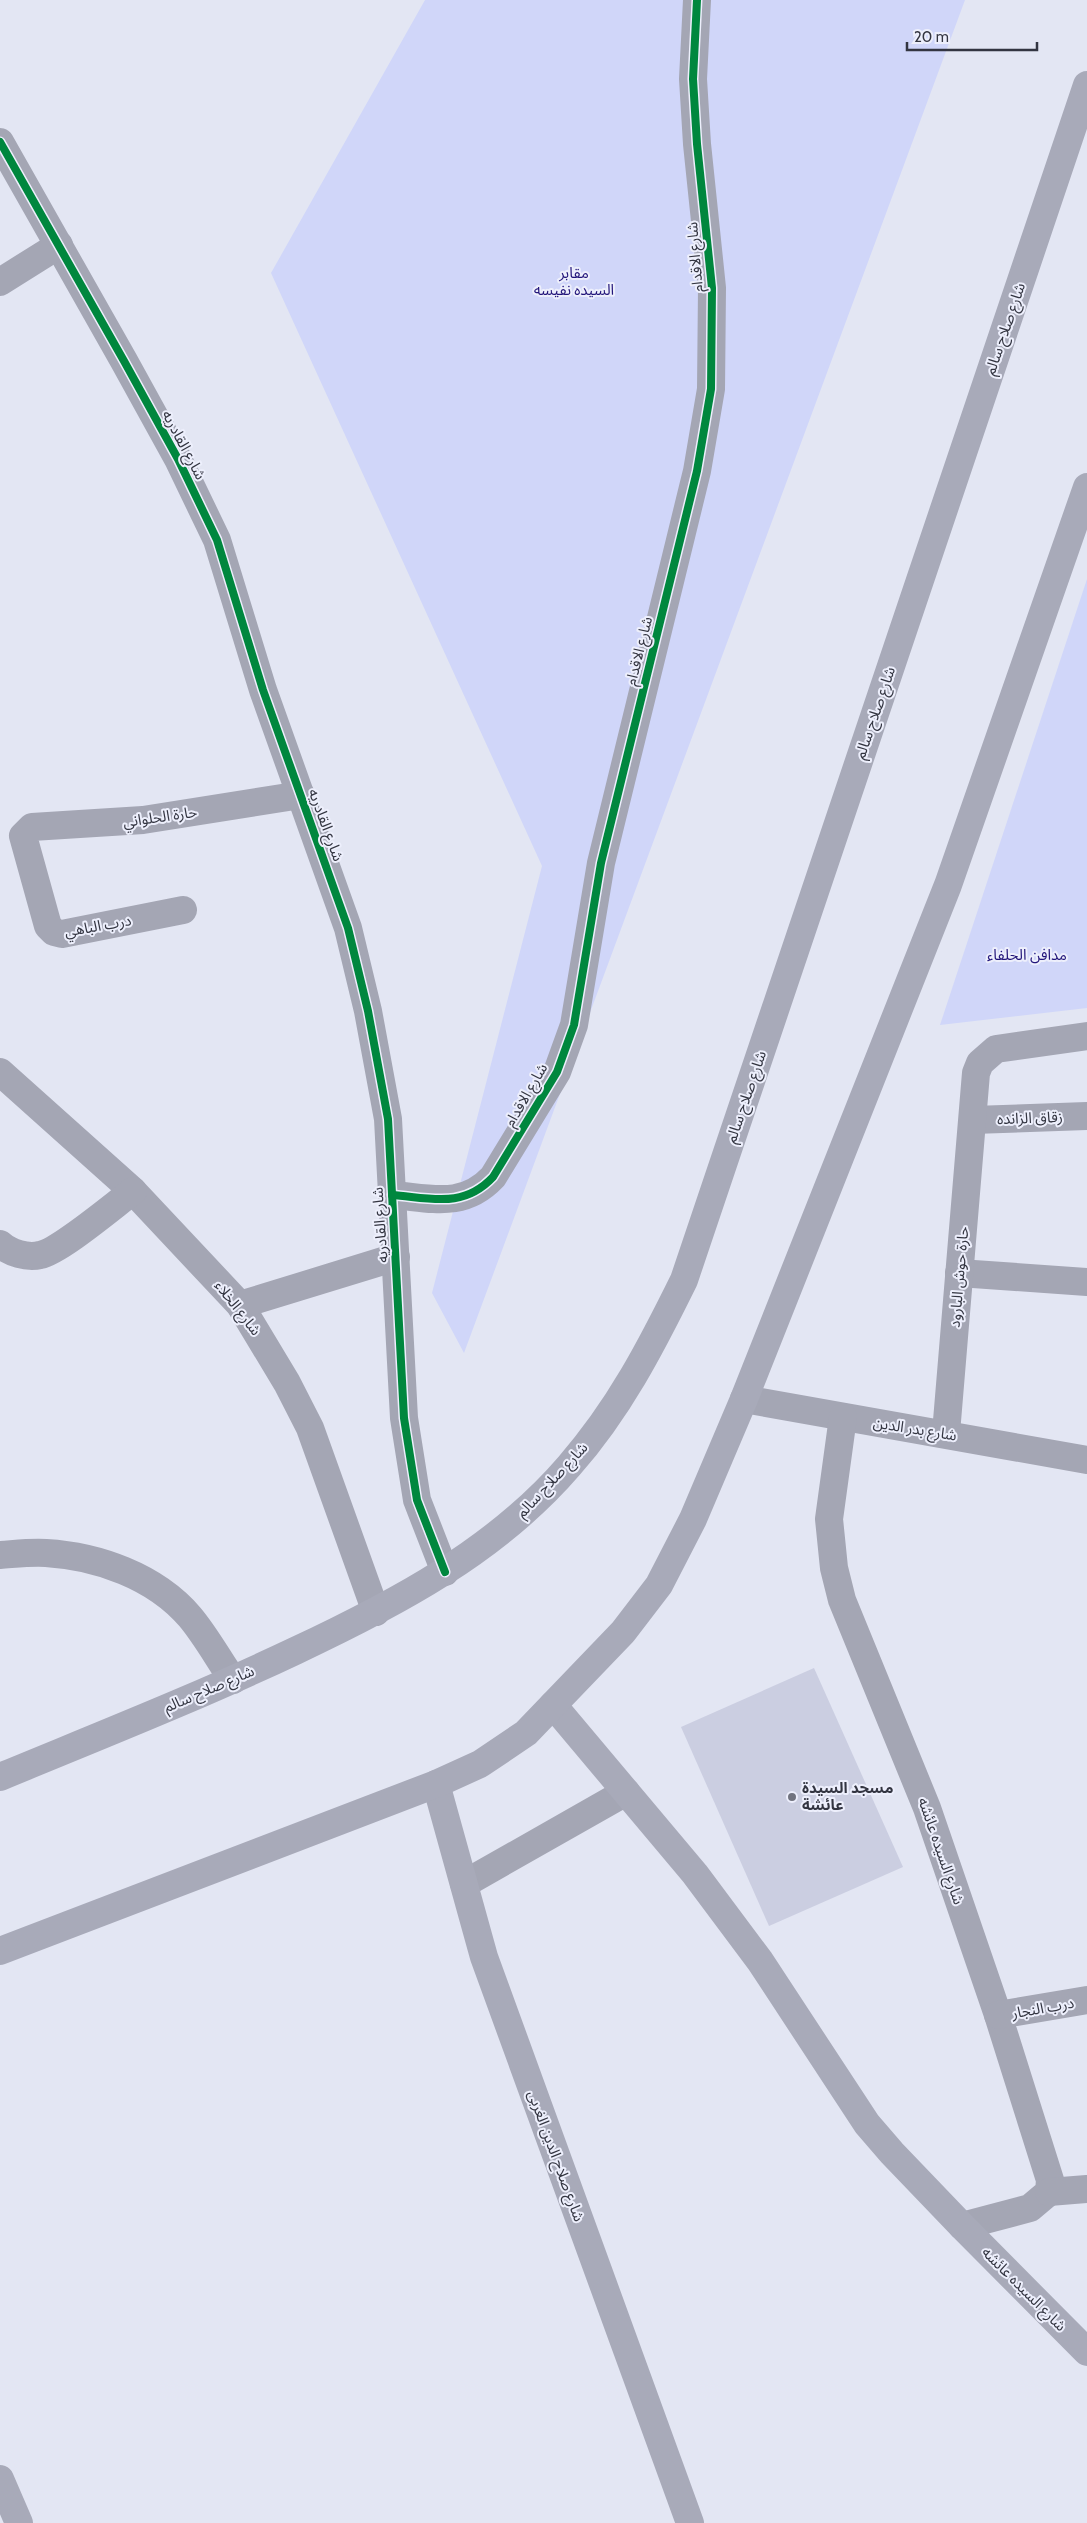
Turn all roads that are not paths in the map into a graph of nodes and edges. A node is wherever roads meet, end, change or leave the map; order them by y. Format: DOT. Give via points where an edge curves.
graph roads {
  1 [pos="697,0"];
  2 [pos="1087,85"];
  3 [pos="0,142"];
  4 [pos="59,245"];
  5 [pos="0,282"];
  6 [pos="1087,487"];
  7 [pos="301,795"];
  8 [pos="23,836"];
  9 [pos="183,910"];
  10 [pos="1087,1036"];
  11 [pos="0,1072"];
  12 [pos="1087,1116"];
  13 [pos="973,1120"];
  14 [pos="133,1191"];
  15 [pos="392,1195"];
  16 [pos="0,1244"];
  17 [pos="396,1257"];
  18 [pos="960,1273"];
  19 [pos="1087,1282"];
  20 [pos="240,1305"];
  21 [pos="744,1399"];
  22 [pos="843,1417"];
  23 [pos="946,1434"];
  24 [pos="1087,1460"];
  25 [pos="0,1555"];
  26 [pos="445,1572"];
  27 [pos="376,1612"];
  28 [pos="232,1680"];
  29 [pos="553,1705"];
  30 [pos="0,1778"];
  31 [pos="436,1784"];
  32 [pos="626,1792"];
  33 [pos="464,1884"];
  34 [pos="0,1951"];
  35 [pos="1087,2000"];
  36 [pos="998,2015"];
  37 [pos="1087,2189"];
  38 [pos="1049,2192"];
  39 [pos="962,2226"];
  40 [pos="1087,2352"];
  41 [pos="0,2479"];
  42 [pos="19,2523"];
  43 [pos="690,2523"];
  1 -- 15 [label="street, شارع الاقدام" via="693,79 712,288 711,389 697,471 601,863 574,1025 557,1072 484,1187 460,1199"];
  2 -- 26 [label="main road, شارع صلاح سالم" via="684,1280 648,1355 609,1416 569,1467 506,1528"];
  3 -- 4 [label="street, شارع القادريه"];
  4 -- 5 [label="street"];
  4 -- 7 [label="street, شارع القادريه" via="178,459 217,540 263,690"];
  6 -- 21 [label="main road" via="948,885"];
  7 -- 8 [label="street, حارة الحلواني" via="143,820 32,827"];
  7 -- 15 [label="street, شارع القادريه" via="348,928 368,1011 388,1119"];
  8 -- 9 [label="street, درب الباهي" via="48,926 54,932 62,934"];
  10 -- 13 [label="street, حارة حوش البارود" via="1006,1046 987,1055 976,1073"];
  11 -- 14 [label="street, شارع الخلاء"];
  12 -- 13 [label="street, زقاق الزانده"];
  13 -- 18 [label="street, حارة حوش البارود"];
  14 -- 16 [label="street" via="58,1247 40,1255 21,1255"];
  14 -- 20 [label="street, شارع الخلاء"];
  15 -- 17 [label="street, شارع القادريه"];
  17 -- 20 [label="street"];
  17 -- 26 [label="street, شارع القادريه" via="404,1418 417,1500"];
  18 -- 19 [label="street"];
  18 -- 23 [label="street, حارة حوش البارود"];
  20 -- 27 [label="street, شارع الخلاء" via="288,1383 310,1428"];
  21 -- 22 [label="street, شارع بدر الدين"];
  21 -- 29 [label="main road" via="693,1519 659,1585 623,1632"];
  22 -- 23 [label="street, شارع بدر الدين"];
  22 -- 36 [label="street, شارع السيده عائشه" via="829,1519 834,1568 842,1600 927,1808"];
  23 -- 24 [label="street, شارع بدر الدين"];
  25 -- 28 [label="street" via="44,1552 70,1555 97,1561 143,1581 189,1616"];
  26 -- 27 [label="main road, شارع صلاح سالم"];
  27 -- 28 [label="main road, شارع صلاح سالم"];
  28 -- 30 [label="main road, شارع صلاح سالم"];
  29 -- 31 [label="main road" via="526,1733 488,1759"];
  29 -- 32 [label="main road, شارع السيده عائشه"];
  31 -- 33 [label="main road, شارع صلاح الدين الغربى"];
  31 -- 34 [label="main road"];
  32 -- 33 [label="street"];
  32 -- 39 [label="main road, شارع السيده عائشه" via="695,1874 760,1961 867,2124"];
  33 -- 43 [label="main road, شارع صلاح الدين الغربى" via="484,1957"];
  35 -- 36 [label="street, درب النجار"];
  36 -- 38 [label="street, شارع السيده عائشه" via="1050,2180"];
  37 -- 38 [label="street"];
  38 -- 39 [label="street" via="1030,2208"];
  39 -- 40 [label="main road, شارع السيده عائشه"];
  41 -- 42 [label="main road"];
}
